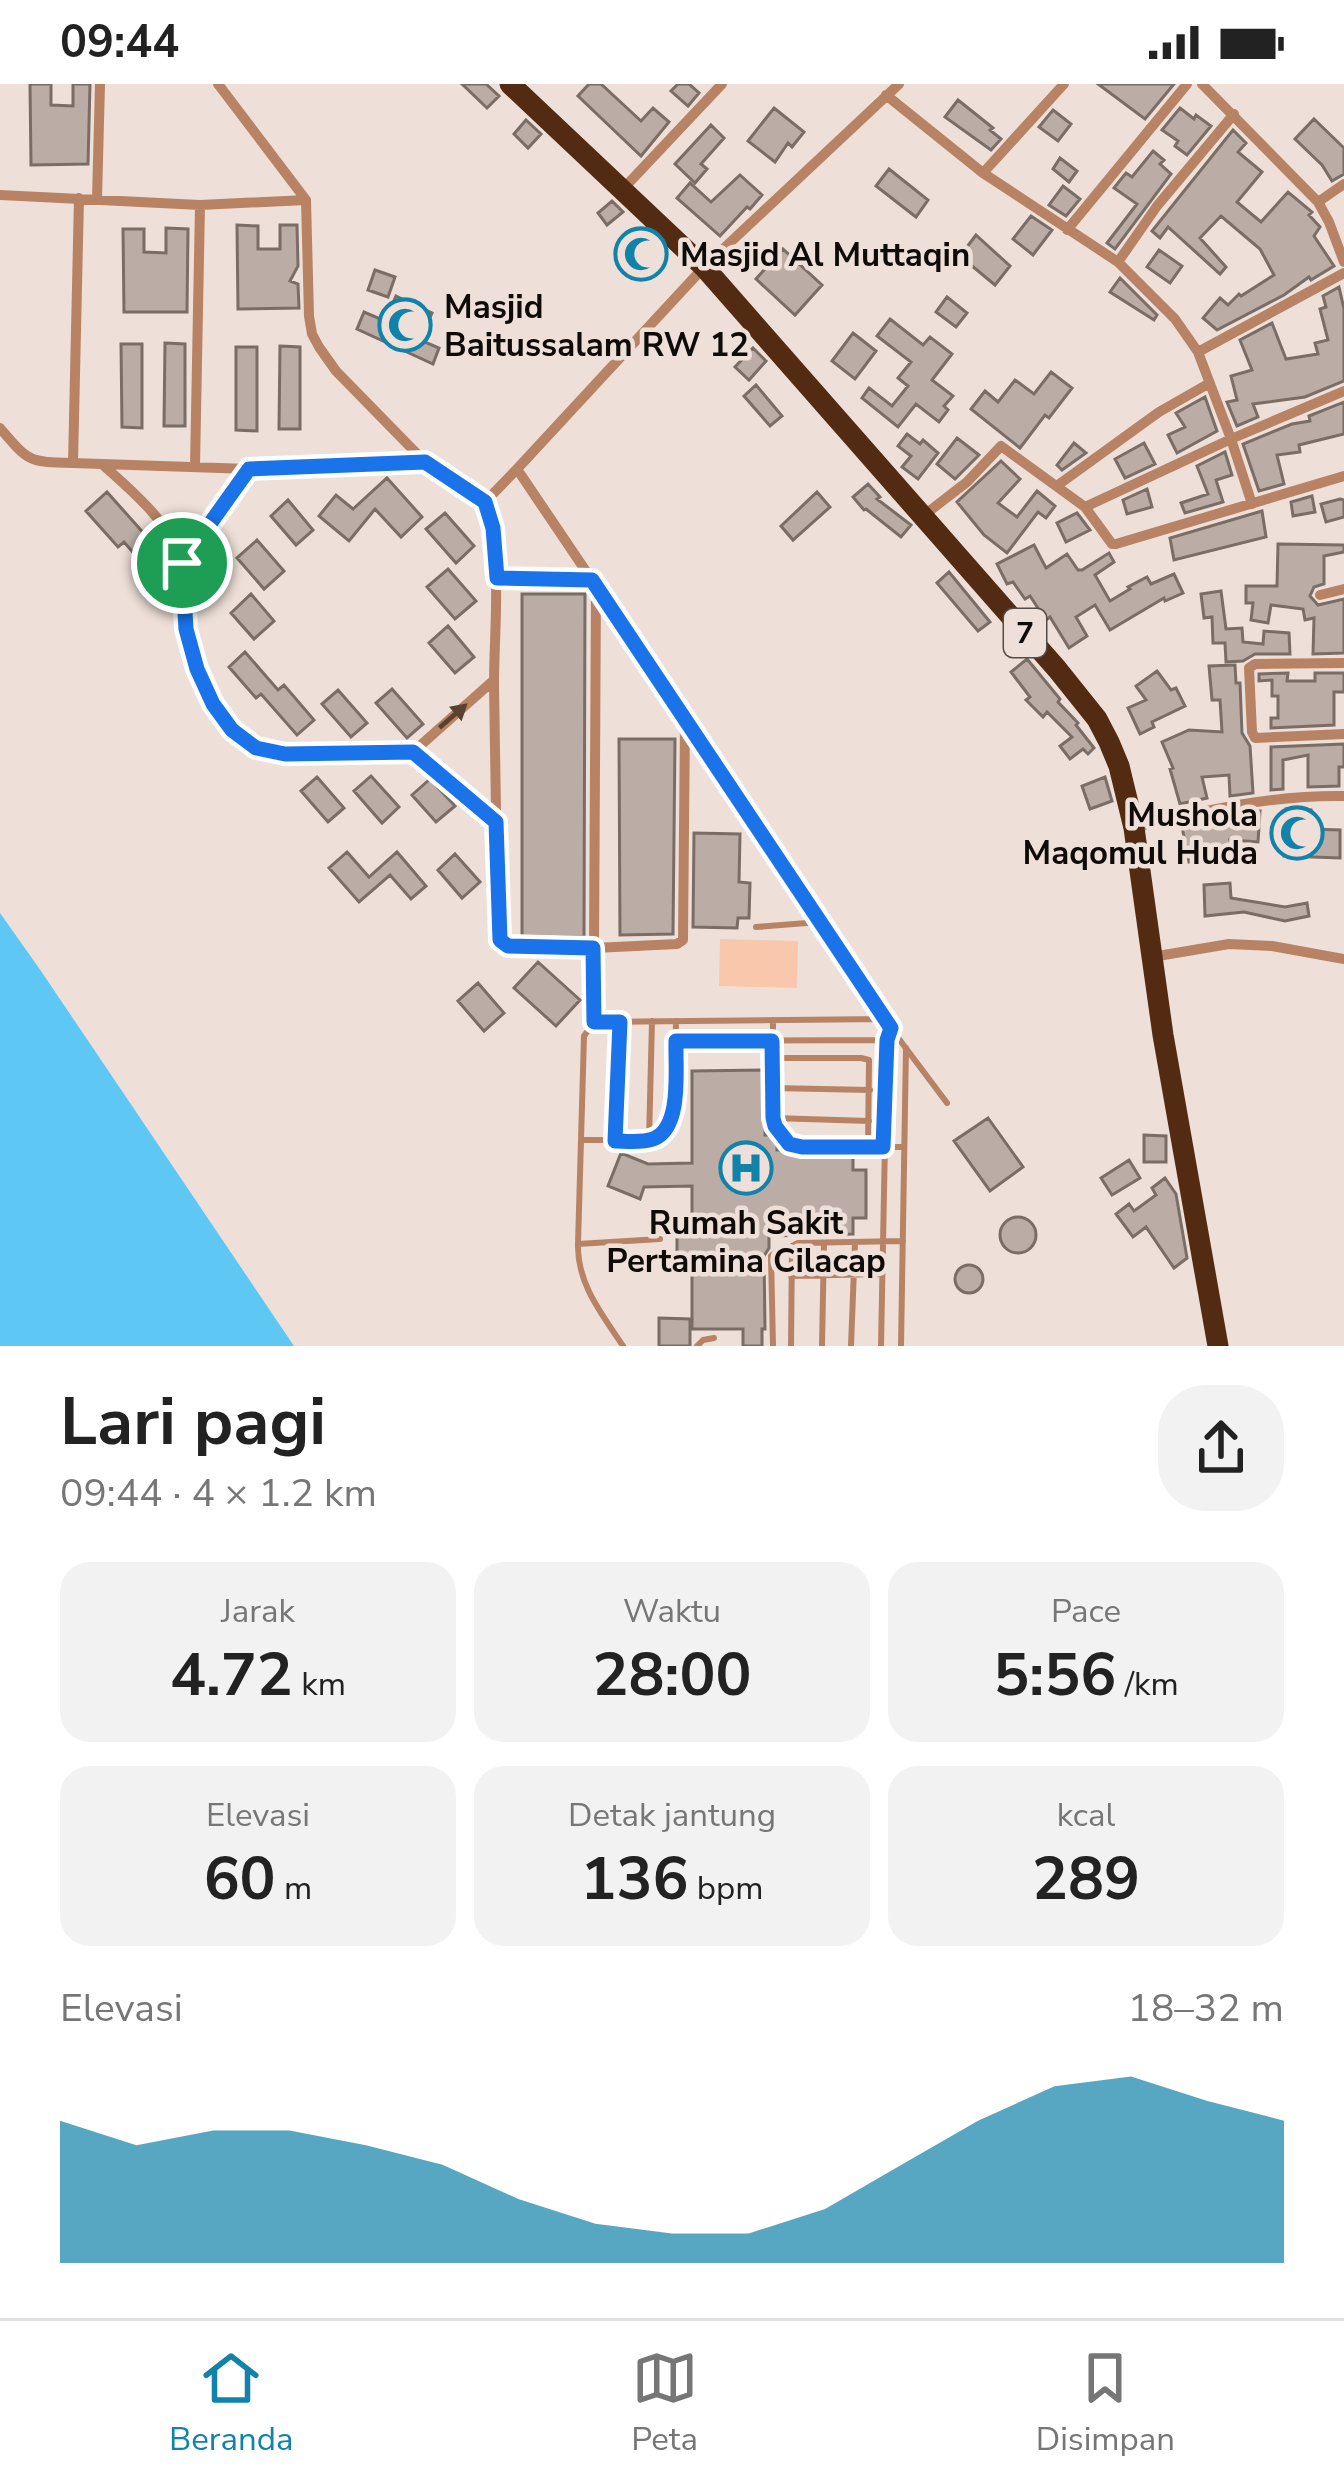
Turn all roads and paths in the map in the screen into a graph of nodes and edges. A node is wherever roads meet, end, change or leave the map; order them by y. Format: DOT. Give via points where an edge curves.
graph roads {
  1 [pos="100,84"];
  2 [pos="218,84"];
  3 [pos="510,84"];
  4 [pos="722,84"];
  5 [pos="899,84"];
  6 [pos="1064,84"];
  7 [pos="1187,84"];
  8 [pos="1202,84"];
  9 [pos="886,95"];
  10 [pos="1234,114"];
  11 [pos="983,173"];
  12 [pos="1344,184"];
  13 [pos="623,189"];
  14 [pos="0,195"];
  15 [pos="80,199"];
  16 [pos="97,199"];
  17 [pos="306,200"];
  18 [pos="1318,202"];
  19 [pos="200,206"];
  20 [pos="1066,230"];
  21 [pos="1341,246"];
  22 [pos="1118,262"];
  23 [pos="1344,262"];
  24 [pos="704,268"];
  25 [pos="1344,273"];
  26 [pos="1198,352"];
  27 [pos="1208,384"];
  28 [pos="1344,391"];
  29 [pos="0,428"];
  30 [pos="1231,439"];
  31 [pos="425,462"];
  32 [pos="73,463"];
  33 [pos="103,465"];
  34 [pos="195,466"];
  35 [pos="249,469"];
  36 [pos="517,469"];
  37 [pos="1344,476"];
  38 [pos="1058,485"];
  39 [pos="485,502"];
  40 [pos="1252,504"];
  41 [pos="1085,507"];
  42 [pos="923,516"];
  43 [pos="182,563"];
  44 [pos="497,578"];
  45 [pos="594,583"];
  46 [pos="1344,589"];
  47 [pos="1320,595"];
  48 [pos="1344,663"];
  49 [pos="494,680"];
  50 [pos="686,718"];
  51 [pos="1344,734"];
  52 [pos="413,752"];
  53 [pos="1344,796"];
  54 [pos="496,822"];
  55 [pos="1134,828"];
  56 [pos="820,922"];
  57 [pos="756,927"];
  58 [pos="593,948"];
  59 [pos="1153,957"];
  60 [pos="1344,959"];
  61 [pos="884,1019"];
  62 [pos="773,1020"];
  63 [pos="676,1021"];
  64 [pos="594,1022"];
  65 [pos="620,1022"];
  66 [pos="652,1022"];
  67 [pos="891,1028"];
  68 [pos="887,1040"];
  69 [pos="676,1041"];
  70 [pos="772,1041"];
  71 [pos="906,1045"];
  72 [pos="772,1058"];
  73 [pos="773,1088"];
  74 [pos="870,1090"];
  75 [pos="946,1103"];
  76 [pos="773,1118"];
  77 [pos="869,1120"];
  78 [pos="583,1140"];
  79 [pos="650,1140"];
  80 [pos="615,1141"];
  81 [pos="868,1146"];
  82 [pos="883,1147"];
  83 [pos="904,1147"];
  84 [pos="660,1239"];
  85 [pos="903,1241"];
  86 [pos="824,1243"];
  87 [pos="855,1243"];
  88 [pos="882,1243"];
  89 [pos="578,1244"];
  90 [pos="791,1249"];
  91 [pos="882,1274"];
  92 [pos="854,1275"];
  93 [pos="791,1276"];
  94 [pos="824,1276"];
  95 [pos="713,1338"];
  96 [pos="1213,1343"];
  97 [pos="623,1346"];
  98 [pos="697,1346"];
  99 [pos="773,1346"];
  100 [pos="791,1346"];
  101 [pos="822,1346"];
  102 [pos="851,1346"];
  103 [pos="881,1346"];
  104 [pos="901,1346"];
  1 -- 16 [label="street"];
  2 -- 17 [label="street"];
  3 -- 13 [label="highway, 7"];
  4 -- 13 [label="street"];
  5 -- 9 [label="street"];
  6 -- 11 [label="street"];
  7 -- 20 [label="street"];
  8 -- 10 [label="street"];
  9 -- 11 [label="street"];
  9 -- 24 [label="street"];
  10 -- 18 [label="street"];
  10 -- 22 [label="street"];
  11 -- 20 [label="street"];
  12 -- 18 [label="street"];
  13 -- 24 [label="highway, 7"];
  14 -- 15 [label="street"];
  15 -- 16 [label="street"];
  15 -- 32 [label="street"];
  16 -- 19 [label="street"];
  17 -- 19 [label="street"];
  17 -- 31 [label="street" via="312,334"];
  18 -- 21 [label="street"];
  19 -- 34 [label="street"];
  20 -- 22 [label="street"];
  21 -- 23 [label="street"];
  22 -- 26 [label="street"];
  24 -- 36 [label="street"];
  24 -- 42 [label="highway, 7"];
  25 -- 26 [label="street"];
  26 -- 27 [label="street"];
  27 -- 30 [label="street"];
  27 -- 38 [label="street"];
  28 -- 30 [label="street"];
  29 -- 32 [label="street" via="25,458"];
  30 -- 40 [label="street"];
  30 -- 41 [label="street"];
  31 -- 35 [label="street"];
  31 -- 39 [label="street"];
  32 -- 33 [label="street"];
  33 -- 34 [label="street"];
  33 -- 43 [label="street" via="140,497"];
  34 -- 35 [label="street"];
  35 -- 43 [label="street"];
  36 -- 39 [label="street"];
  36 -- 45 [label="street"];
  37 -- 40 [label="street"];
  38 -- 41 [label="street"];
  38 -- 42 [label="street" via="1001,446"];
  39 -- 44 [label="street"];
  40 -- 41 [label="street" via="1116,544"];
  42 -- 55 [label="highway, 7" via="1097,719"];
  43 -- 52 [label="street" via="197,669 232,730 256,748 285,754"];
  44 -- 45 [label="street"];
  44 -- 49 [label="street"];
  45 -- 50 [label="street"];
  45 -- 58 [label="street"];
  46 -- 47 [label="street"];
  48 -- 51 [label="street" via="1249,668 1255,738"];
  52 -- 49 [label="street, one-way"];
  49 -- 54 [label="street"];
  50 -- 56 [label="lane"];
  50 -- 58 [label="street" via="683,940"];
  52 -- 54 [label="street"];
  53 -- 55 [label="street" via="1237,803"];
  54 -- 58 [label="street" via="500,940"];
  55 -- 59 [label="highway, 7"];
  56 -- 57 [label="lane"];
  56 -- 61 [label="lane"];
  58 -- 64 [label="lane"];
  59 -- 60 [label="street" via="1228,944"];
  59 -- 96 [label="highway, 7"];
  61 -- 62 [label="lane"];
  61 -- 67 [label="lane"];
  62 -- 63 [label="lane"];
  62 -- 70 [label="lane"];
  63 -- 66 [label="lane"];
  63 -- 69 [label="lane"];
  64 -- 65 [label="lane"];
  64 -- 78 [label="lane" via="584,1036"];
  65 -- 66 [label="lane"];
  65 -- 80 [label="lane"];
  66 -- 79 [label="lane"];
  67 -- 68 [label="lane"];
  67 -- 71 [label="lane"];
  68 -- 70 [label="lane"];
  68 -- 82 [label="lane"];
  69 -- 70 [label="lane"];
  69 -- 79 [label="lane" via="674,1116"];
  70 -- 72 [label="lane"];
  71 -- 75 [label="lane"];
  71 -- 83 [label="lane"];
  72 -- 73 [label="lane"];
  72 -- 74 [label="lane" via="865,1058"];
  73 -- 74 [label="lane"];
  73 -- 76 [label="lane"];
  74 -- 77 [label="lane"];
  76 -- 77 [label="lane"];
  76 -- 81 [label="lane" via="794,1146"];
  77 -- 81 [label="lane"];
  78 -- 80 [label="lane"];
  78 -- 89 [label="lane"];
  79 -- 80 [label="lane"];
  81 -- 82 [label="lane"];
  82 -- 83 [label="lane"];
  82 -- 88 [label="lane"];
  83 -- 85 [label="lane"];
  84 -- 89 [label="lane"];
  85 -- 88 [label="lane"];
  85 -- 104 [label="lane"];
  86 -- 87 [label="lane"];
  86 -- 90 [label="lane"];
  86 -- 94 [label="lane"];
  87 -- 88 [label="lane"];
  87 -- 92 [label="lane"];
  88 -- 91 [label="lane"];
  89 -- 97 [label="lane" via="583,1281"];
  90 -- 93 [label="lane"];
  90 -- 99 [label="lane" via="771,1256"];
  91 -- 92 [label="lane"];
  91 -- 103 [label="lane"];
  92 -- 94 [label="lane"];
  92 -- 102 [label="lane"];
  93 -- 94 [label="lane"];
  93 -- 100 [label="lane"];
  94 -- 101 [label="lane"];
  95 -- 98 [label="lane"];
}
